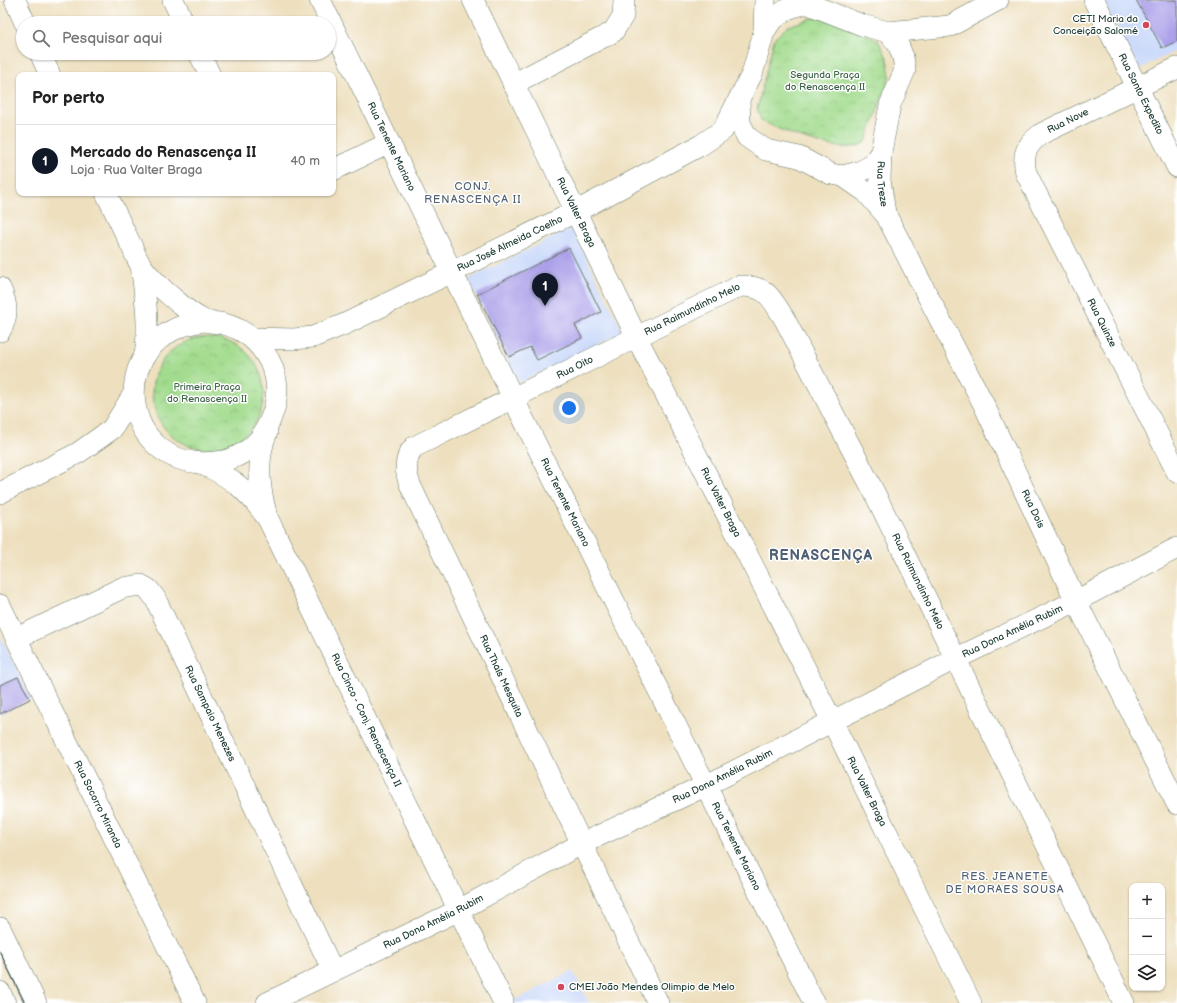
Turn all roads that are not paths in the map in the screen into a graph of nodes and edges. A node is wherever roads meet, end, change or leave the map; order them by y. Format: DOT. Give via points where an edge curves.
graph roads {
  1 [pos="14,0"];
  2 [pos="173,0"];
  3 [pos="320,0"];
  4 [pos="473,0"];
  5 [pos="624,0"];
  6 [pos="765,0"];
  7 [pos="998,0"];
  8 [pos="1094,0"];
  9 [pos="812,3"];
  10 [pos="22,16"];
  11 [pos="181,16"];
  12 [pos="328,16"];
  13 [pos="764,32"];
  14 [pos="888,32"];
  15 [pos="336,33"];
  16 [pos="43,60"];
  17 [pos="202,60"];
  18 [pos="1177,68"];
  19 [pos="49,72"];
  20 [pos="208,72"];
  21 [pos="513,84"];
  22 [pos="1137,87"];
  23 [pos="739,99"];
  24 [pos="389,143"];
  25 [pos="881,152"];
  26 [pos="1177,167"];
  27 [pos="336,169"];
  28 [pos="1026,173"];
  29 [pos="843,176"];
  30 [pos="107,196"];
  31 [pos="576,212"];
  32 [pos="886,215"];
  33 [pos="141,265"];
  34 [pos="452,272"];
  35 [pos="0,288"];
  36 [pos="204,321"];
  37 [pos="0,331"];
  38 [pos="253,338"];
  39 [pos="636,338"];
  40 [pos="145,355"];
  41 [pos="133,395"];
  42 [pos="513,398"];
  43 [pos="273,418"];
  44 [pos="202,464"];
  45 [pos="1177,472"];
  46 [pos="0,493"];
  47 [pos="268,520"];
  48 [pos="1177,548"];
  49 [pos="1076,601"];
  50 [pos="0,605"];
  51 [pos="17,638"];
  52 [pos="955,659"];
  53 [pos="832,721"];
  54 [pos="705,786"];
  55 [pos="1177,804"];
  56 [pos="581,844"];
  57 [pos="459,910"];
  58 [pos="0,928"];
  59 [pos="333,970"];
  60 [pos="0,992"];
  61 [pos="503,1001"];
  62 [pos="5,1003"];
  63 [pos="36,1003"];
  64 [pos="195,1003"];
  65 [pos="267,1003"];
  66 [pos="658,1003"];
  67 [pos="814,1003"];
  68 [pos="971,1003"];
  69 [pos="1124,1003"];
  1 -- 10 [label="street"];
  2 -- 11 [label="street"];
  3 -- 12 [label="street, Rua Tenente Mariano"];
  4 -- 21 [label="street, Rua Valter Braga"];
  5 -- 21 [label="street" via="623,16 613,32"];
  6 -- 13 [label="street"];
  7 -- 14 [label="street" via="950,26"];
  8 -- 22 [label="street, Rua Santo Expedito"];
  9 -- 13 [label="street" via="787,9 771,21"];
  9 -- 14 [label="street" via="862,25"];
  13 -- 23 [label="street, Rua José Almeida Coelho" via="752,74"];
  14 -- 25 [label="street, Rua Treze" via="898,44 905,70 890,105"];
  15 -- 24 [label="street, Rua Tenente Mariano"];
  16 -- 19 [label="street"];
  17 -- 20 [label="street"];
  18 -- 22 [label="street, Rua Nove"];
  21 -- 31 [label="street, Rua Valter Braga"];
  22 -- 26 [label="street, Rua Santo Expedito"];
  22 -- 28 [label="street, Rua Nove" via="1035,138 1024,152"];
  23 -- 29 [label="street" via="740,123 747,137 766,150 799,157 831,174"];
  23 -- 31 [label="street, Rua José Almeida Coelho" via="723,130 701,145"];
  24 -- 27 [label="street"];
  24 -- 34 [label="street, Rua Tenente Mariano"];
  25 -- 29 [label="street" via="871,166"];
  25 -- 32 [label="street, Rua Treze" via="880,180"];
  28 -- 45 [label="street, Rua Quinze"];
  29 -- 32 [label="street" via="866,192"];
  30 -- 33 [label="street"];
  31 -- 34 [label="street, Rua José Almeida Coelho"];
  31 -- 39 [label="street, Rua Valter Braga"];
  32 -- 49 [label="street, Rua Dois" via="984,405"];
  33 -- 36 [label="street" via="181,305"];
  33 -- 40 [label="street" via="146,305"];
  34 -- 38 [label="street, Rua José Almeida Coelho" via="313,337"];
  34 -- 42 [label="street, Rua Tenente Mariano"];
  35 -- 37 [label="street" via="7,311"];
  36 -- 38 [label="street" via="225,324"];
  36 -- 40 [label="street" via="189,323 160,337"];
  38 -- 43 [label="street" via="270,362 276,380 277,399"];
  39 -- 42 [label="street, Rua Oito"];
  39 -- 52 [label="street, Rua Raimundinho Melo" via="740,286 754,286 769,295 784,318 874,492"];
  39 -- 53 [label="street, Rua Valter Braga"];
  40 -- 41 [label="street" via="137,371"];
  41 -- 44 [label="street" via="139,422 150,438 164,452 182,460"];
  41 -- 46 [label="street" via="112,428 78,453"];
  42 -- 54 [label="street, Rua Tenente Mariano"];
  42 -- 56 [label="street, Rua Thaís Mesquita" via="414,447 407,457 406,473"];
  43 -- 44 [label="street" via="262,437 245,452 224,462"];
  43 -- 47 [label="street" via="262,444 260,461 261,496"];
  44 -- 47 [label="street, Rua Cinco - Conj. Renascença II" via="242,488"];
  47 -- 57 [label="street, Rua Cinco - Conj. Renascença II"];
  48 -- 49 [label="street, Rua Dona Amélia Rubim"];
  49 -- 52 [label="street, Rua Dona Amélia Rubim"];
  49 -- 55 [label="street, Rua Dois"];
  50 -- 51 [label="street, Rua Socorro Miranda"];
  51 -- 59 [label="street, Rua Sampaio Menezes" via="122,588 141,584 148,589 163,615"];
  51 -- 64 [label="street, Rua Socorro Miranda"];
  52 -- 53 [label="street, Rua Dona Amélia Rubim"];
  52 -- 69 [label="street, Rua Raimundinho Melo"];
  53 -- 54 [label="street, Rua Dona Amélia Rubim"];
  53 -- 68 [label="street, Rua Valter Braga"];
  54 -- 56 [label="street, Rua Dona Amélia Rubim"];
  54 -- 67 [label="street, Rua Tenente Mariano"];
  56 -- 57 [label="street, Rua Dona Amélia Rubim"];
  56 -- 66 [label="street, Rua Thaís Mesquita"];
  57 -- 59 [label="street, Rua Dona Amélia Rubim"];
  57 -- 61 [label="street, Rua Cinco - Conj. Renascença II"];
  58 -- 63 [label="street"];
  59 -- 65 [label="street, Rua Dona Amélia Rubim"];
  60 -- 62 [label="street"];
}
